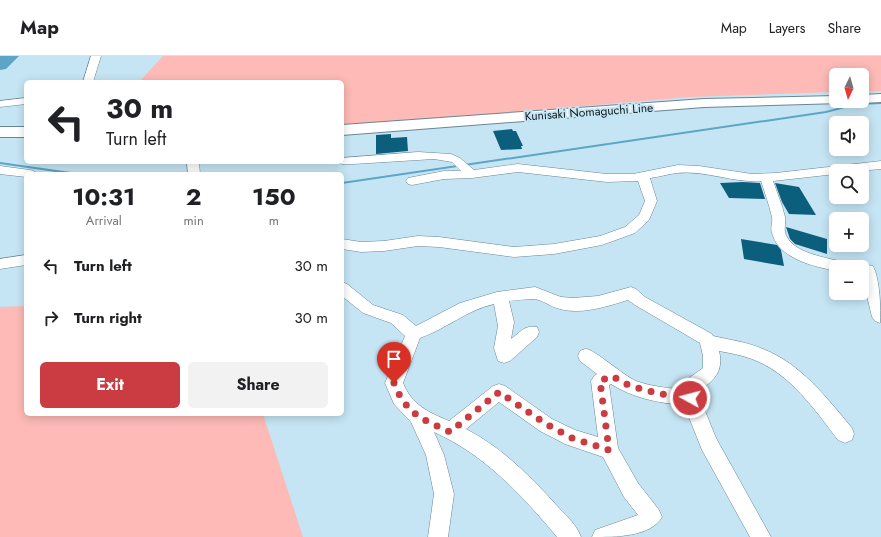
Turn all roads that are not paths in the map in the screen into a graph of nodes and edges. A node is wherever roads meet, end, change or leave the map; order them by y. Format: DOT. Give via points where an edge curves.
graph roads {
  1 [pos="96,56"];
  2 [pos="89,80"];
  3 [pos="881,98"];
  4 [pos="869,99"];
  5 [pos="829,100"];
  6 [pos="24,102"];
  7 [pos="0,104"];
  8 [pos="344,130"];
  9 [pos="0,132"];
  10 [pos="24,132"];
  11 [pos="344,161"];
  12 [pos="881,165"];
  13 [pos="0,170"];
  14 [pos="24,173"];
  15 [pos="472,174"];
  16 [pos="643,176"];
  17 [pos="766,177"];
  18 [pos="412,181"];
  19 [pos="344,244"];
  20 [pos="24,260"];
  21 [pos="0,264"];
  22 [pos="829,265"];
  23 [pos="869,274"];
  24 [pos="344,290"];
  25 [pos="500,297"];
  26 [pos="880,317"];
  27 [pos="530,332"];
  28 [pos="414,334"];
  29 [pos="708,342"];
  30 [pos="586,356"];
  31 [pos="612,376"];
  32 [pos="690,398"];
  33 [pos="418,416"];
  34 [pos="450,432"];
  35 [pos="845,434"];
  36 [pos="609,450"];
  37 [pos="438,537"];
  38 [pos="572,537"];
  39 [pos="602,537"];
  40 [pos="761,537"];
  1 -- 2 [label="street"];
  3 -- 4 [label="main road"];
  5 -- 8 [label="main road, Kunisaki Nomaguchi Line" via="704,103"];
  6 -- 7 [label="street"];
  9 -- 10 [label="main road"];
  11 -- 15 [label="street" via="438,156 455,159"];
  12 -- 17 [label="street"];
  13 -- 14 [label="street"];
  15 -- 16 [label="street" via="518,168 607,178"];
  15 -- 18 [label="street"];
  16 -- 17 [label="street" via="678,169 752,178"];
  16 -- 19 [label="street" via="651,201 644,217 630,230 602,240 554,249 514,252 439,242 384,246"];
  17 -- 22 [label="street" via="779,221 778,234 798,254"];
  20 -- 21 [label="street"];
  23 -- 26 [label="street"];
  24 -- 28 [label="street" via="368,309 397,319"];
  25 -- 27 [label="street" via="506,327 502,350 504,356"];
  25 -- 28 [label="street" via="466,307 429,329"];
  25 -- 29 [label="street" via="533,292 564,304 586,303 631,293"];
  28 -- 33 [label="street" via="394,383 400,398"];
  29 -- 32 [label="street" via="712,362 709,374 688,388"];
  29 -- 35 [label="street" via="758,354 781,366 808,389"];
  30 -- 31 [label="street"];
  31 -- 32 [label="street" via="630,386"];
  31 -- 36 [label="street" via="600,381"];
  32 -- 40 [label="street" via="709,444"];
  33 -- 34 [label="street"];
  33 -- 37 [label="street" via="435,455 444,494"];
  34 -- 36 [label="street" via="499,392 546,424 572,438"];
  34 -- 38 [label="street" via="469,440 503,465 535,495"];
  36 -- 39 [label="street" via="631,490 652,517 647,522"];
}
